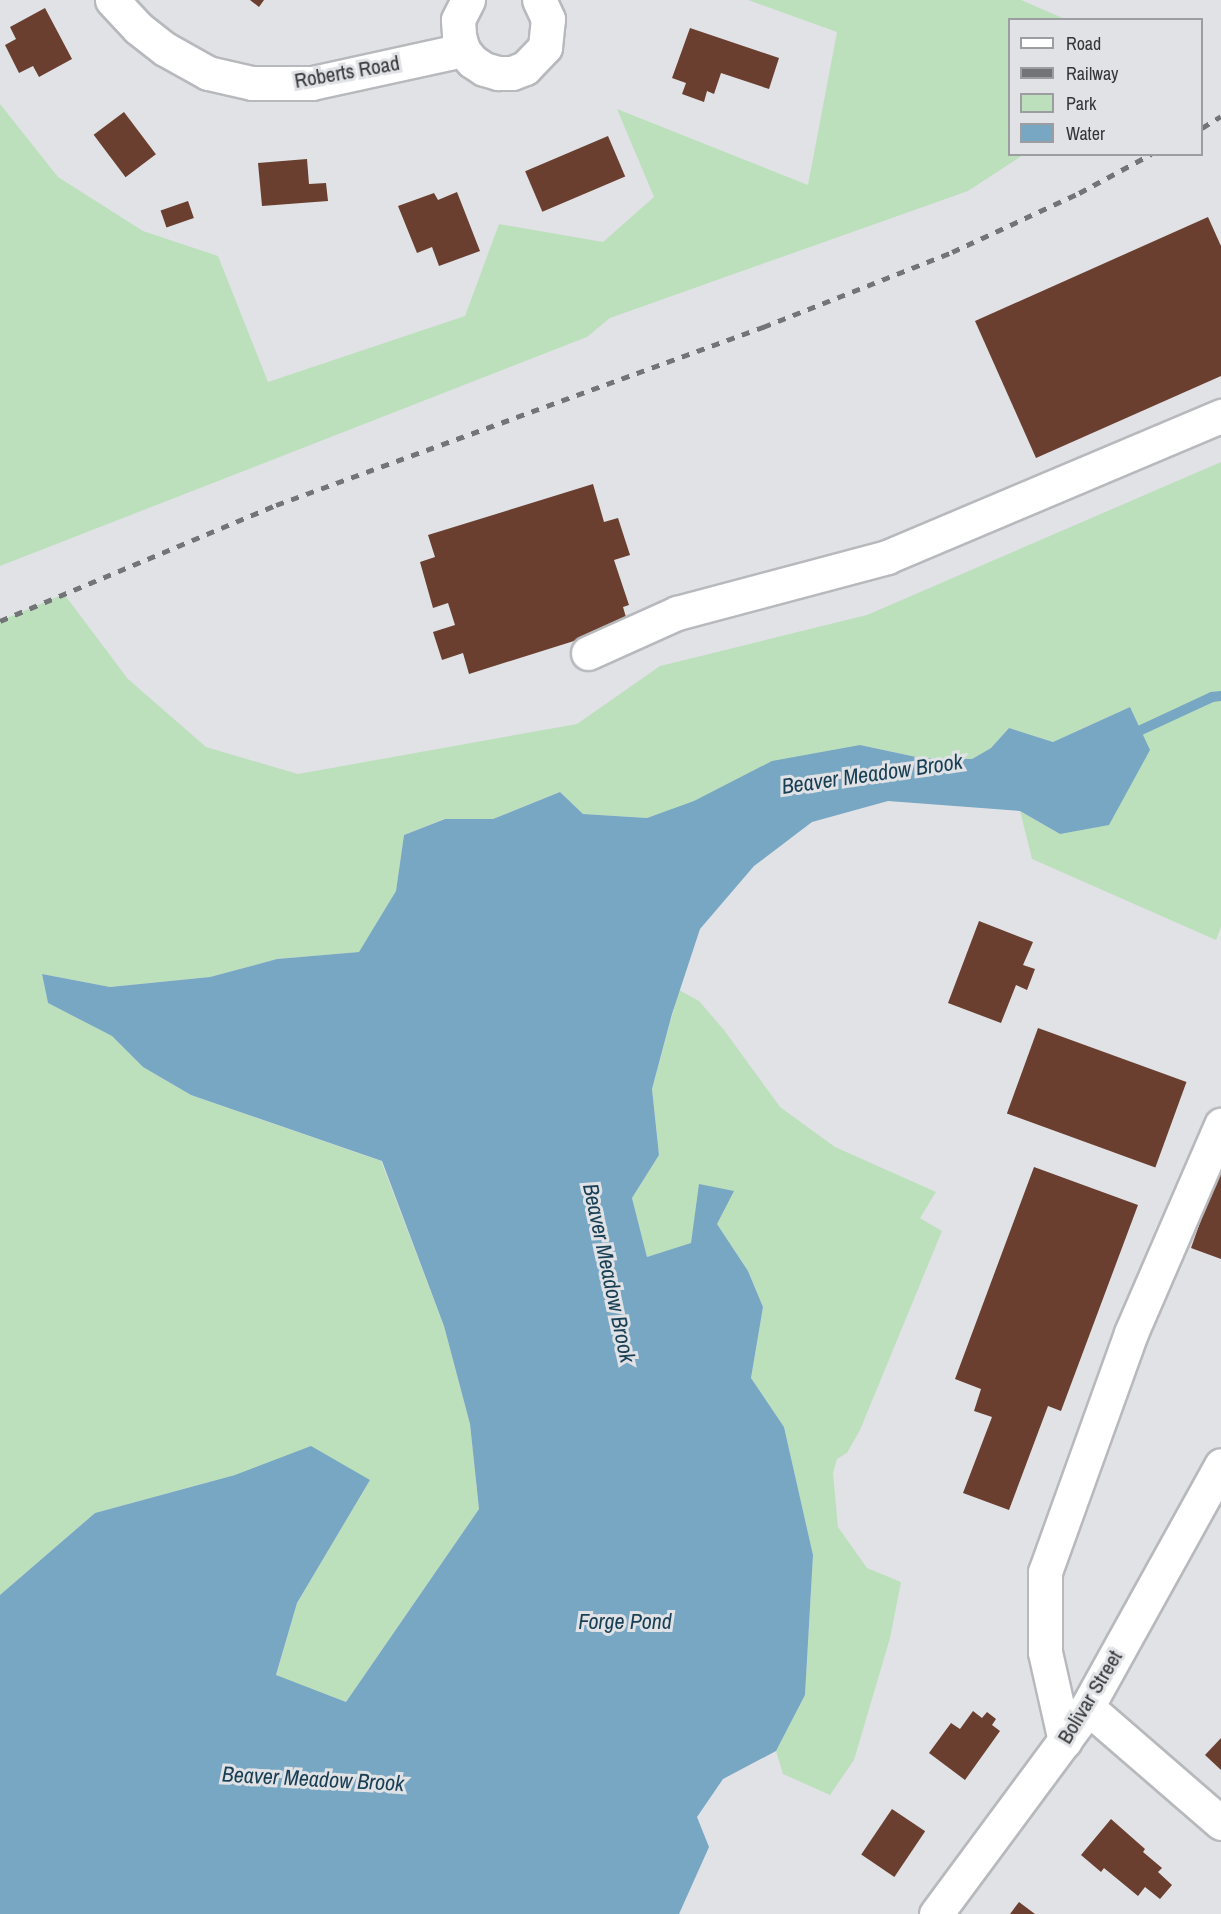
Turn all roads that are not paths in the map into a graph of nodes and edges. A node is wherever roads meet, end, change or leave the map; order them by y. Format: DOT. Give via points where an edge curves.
graph roads {
  1 [pos="112,0"];
  2 [pos="468,0"];
  3 [pos="539,0"];
  4 [pos="464,50"];
  5 [pos="1221,416"];
  6 [pos="588,653"];
  7 [pos="1221,1125"];
  8 [pos="1221,1465"];
  9 [pos="1211,1508"];
  10 [pos="1087,1707"];
  11 [pos="1065,1741"];
  12 [pos="1221,1823"];
  13 [pos="936,1914"];
  1 -- 4 [label="street, Roberts Road" via="165,49 208,73 252,83 312,83"];
  2 -- 4 [label="street" via="458,20"];
  3 -- 4 [label="street" via="549,34 545,48 525,68 512,73 484,69"];
  5 -- 6 [label="street" via="887,557 677,613"];
  7 -- 11 [label="street" via="1131,1333 1045,1572 1045,1652"];
  8 -- 9 [label="street, Bolivar Street"];
  9 -- 10 [label="street, Bolivar Street"];
  10 -- 11 [label="street, Bolivar Street"];
  10 -- 12 [label="street"];
  11 -- 13 [label="street, Bolivar Street"];
}
